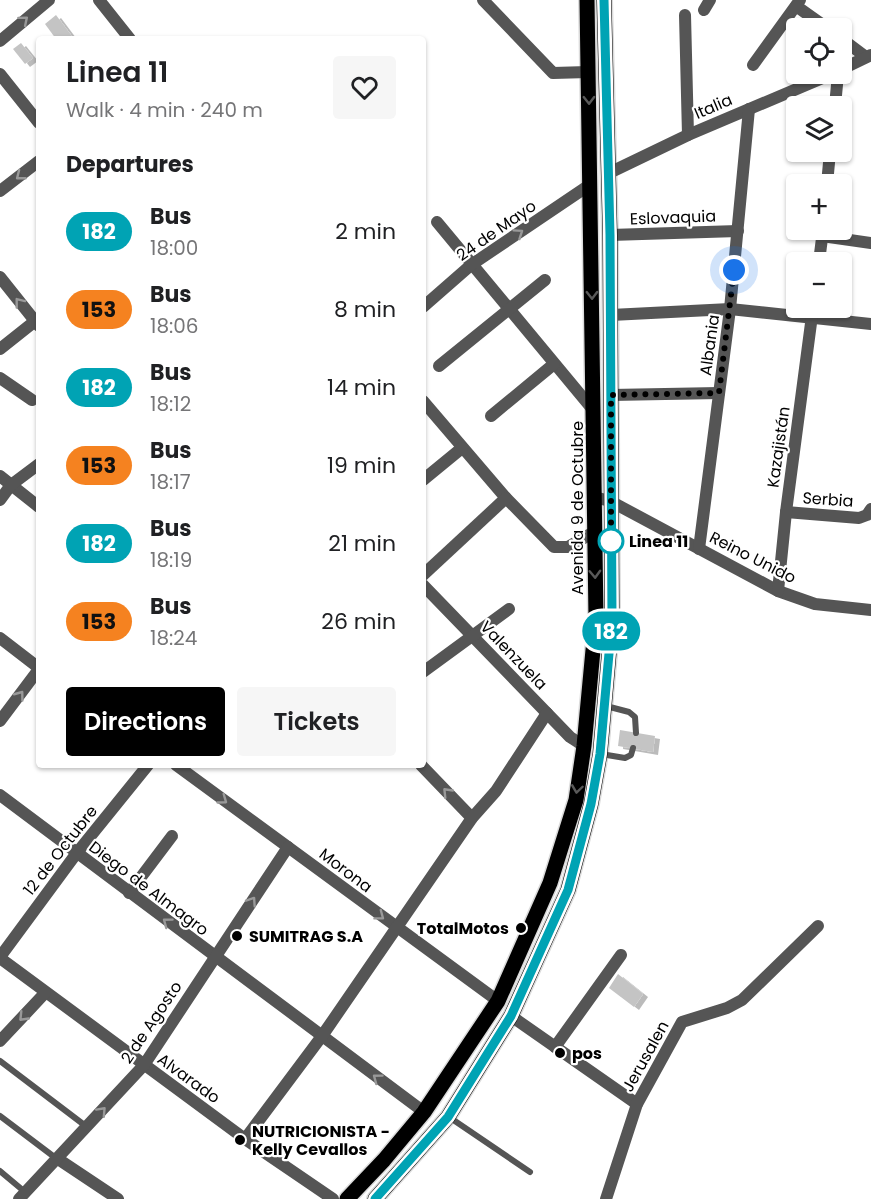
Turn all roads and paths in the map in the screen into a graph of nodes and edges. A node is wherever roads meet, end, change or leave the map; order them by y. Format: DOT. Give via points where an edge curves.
graph roads {
  1 [pos="49,0"];
  2 [pos="99,0"];
  3 [pos="483,0"];
  4 [pos="587,0"];
  5 [pos="604,0"];
  6 [pos="798,3"];
  7 [pos="685,15"];
  8 [pos="815,18"];
  9 [pos="128,36"];
  10 [pos="0,41"];
  11 [pos="852,46"];
  12 [pos="868,56"];
  13 [pos="852,64"];
  14 [pos="753,65"];
  15 [pos="588,72"];
  16 [pos="0,74"];
  17 [pos="808,84"];
  18 [pos="749,109"];
  19 [pos="36,119"];
  20 [pos="688,135"];
  21 [pos="36,163"];
  22 [pos="609,172"];
  23 [pos="591,184"];
  24 [pos="0,191"];
  25 [pos="437,222"];
  26 [pos="738,231"];
  27 [pos="610,235"];
  28 [pos="852,239"];
  29 [pos="871,243"];
  30 [pos="471,265"];
  31 [pos="0,278"];
  32 [pos="545,280"];
  33 [pos="426,304"];
  34 [pos="730,309"];
  35 [pos="508,310"];
  36 [pos="786,312"];
  37 [pos="611,315"];
  38 [pos="811,318"];
  39 [pos="839,318"];
  40 [pos="36,320"];
  41 [pos="36,323"];
  42 [pos="871,324"];
  43 [pos="0,349"];
  44 [pos="554,364"];
  45 [pos="440,366"];
  46 [pos="0,378"];
  47 [pos="719,393"];
  48 [pos="611,395"];
  49 [pos="32,399"];
  50 [pos="426,405"];
  51 [pos="594,411"];
  52 [pos="490,416"];
  53 [pos="462,448"];
  54 [pos="36,466"];
  55 [pos="0,476"];
  56 [pos="426,478"];
  57 [pos="11,485"];
  58 [pos="594,497"];
  59 [pos="506,498"];
  60 [pos="0,500"];
  61 [pos="610,501"];
  62 [pos="36,505"];
  63 [pos="786,512"];
  64 [pos="869,512"];
  65 [pos="594,532"];
  66 [pos="699,549"];
  67 [pos="426,572"];
  68 [pos="426,588"];
  69 [pos="778,591"];
  70 [pos="509,609"];
  71 [pos="871,610"];
  72 [pos="472,635"];
  73 [pos="0,638"];
  74 [pos="36,667"];
  75 [pos="426,670"];
  76 [pos="36,673"];
  77 [pos="605,705"];
  78 [pos="547,712"];
  79 [pos="0,721"];
  80 [pos="636,733"];
  81 [pos="584,746"];
  82 [pos="633,748"];
  83 [pos="600,754"];
  84 [pos="146,768"];
  85 [pos="180,768"];
  86 [pos="424,768"];
  87 [pos="0,795"];
  88 [pos="472,818"];
  89 [pos="172,836"];
  90 [pos="288,847"];
  91 [pos="76,854"];
  92 [pos="129,893"];
  93 [pos="818,926"];
  94 [pos="397,929"];
  95 [pos="621,956"];
  96 [pos="0,957"];
  97 [pos="214,957"];
  98 [pos="45,993"];
  99 [pos="498,1001"];
  100 [pos="511,1016"];
  101 [pos="321,1036"];
  102 [pos="0,1041"];
  103 [pos="555,1047"];
  104 [pos="0,1061"];
  105 [pos="144,1065"];
  106 [pos="637,1104"];
  107 [pos="424,1112"];
  108 [pos="0,1116"];
  109 [pos="448,1117"];
  110 [pos="87,1127"];
  111 [pos="245,1139"];
  112 [pos="58,1159"];
  113 [pos="0,1172"];
  114 [pos="530,1172"];
  115 [pos="22,1196"];
  116 [pos="118,1199"];
  117 [pos="333,1199"];
  118 [pos="347,1199"];
  119 [pos="375,1199"];
  120 [pos="606,1199"];
  10 -- 1 [label="street, one-way"];
  2 -- 9 [label="street"];
  3 -- 15 [label="street" via="553,73"];
  4 -- 15 [label="main road, Avenida 9 de Octubre"];
  5 -- 22 [label="main road, Avenida 9 de Octubre"];
  6 -- 8 [label="street"];
  6 -- 14 [label="street"];
  7 -- 20 [label="street"];
  11 -- 12 [label="street"];
  12 -- 13 [label="street"];
  15 -- 23 [label="main road, Avenida 9 de Octubre, one-way"];
  16 -- 19 [label="street"];
  17 -- 18 [label="street, Italia"];
  18 -- 20 [label="street, Italia"];
  18 -- 26 [label="street, Albania"];
  20 -- 22 [label="street, Italia"];
  21 -- 24 [label="street, one-way"];
  22 -- 27 [label="main road, Avenida 9 de Octubre"];
  30 -- 23 [label="street, 24 de Mayo, one-way"];
  23 -- 51 [label="main road, Avenida 9 de Octubre, one-way"];
  25 -- 30 [label="street"];
  26 -- 27 [label="street, Eslovaquia"];
  26 -- 34 [label="street, Albania"];
  27 -- 37 [label="main road, Avenida 9 de Octubre"];
  28 -- 29 [label="street"];
  30 -- 33 [label="street, 24 de Mayo"];
  30 -- 35 [label="street"];
  40 -- 31 [label="street, one-way"];
  32 -- 35 [label="street"];
  34 -- 36 [label="street"];
  34 -- 37 [label="street"];
  34 -- 47 [label="street, Albania"];
  35 -- 44 [label="street"];
  35 -- 45 [label="street"];
  37 -- 48 [label="main road, Avenida 9 de Octubre"];
  38 -- 63 [label="street, Kazajistán"];
  39 -- 42 [label="street"];
  41 -- 43 [label="street"];
  44 -- 51 [label="street"];
  44 -- 52 [label="street"];
  46 -- 49 [label="street"];
  47 -- 48 [label="street"];
  47 -- 66 [label="street, Albania"];
  48 -- 61 [label="main road, Avenida 9 de Octubre"];
  50 -- 53 [label="street"];
  51 -- 58 [label="main road, Avenida 9 de Octubre"];
  53 -- 56 [label="street"];
  53 -- 59 [label="street"];
  54 -- 57 [label="street"];
  55 -- 57 [label="street"];
  57 -- 60 [label="street"];
  57 -- 62 [label="street"];
  58 -- 61 [label="street, Reino Unido"];
  58 -- 65 [label="main road, Avenida 9 de Octubre"];
  59 -- 65 [label="street" via="554,547 568,547"];
  59 -- 67 [label="street"];
  61 -- 66 [label="street, Reino Unido"];
  61 -- 77 [label="main road, Avenida 9 de Octubre" via="612,620"];
  63 -- 64 [label="street, Serbia" via="859,518"];
  63 -- 69 [label="street, Kazajistán"];
  65 -- 81 [label="main road, Avenida 9 de Octubre, one-way" via="596,618"];
  66 -- 69 [label="street, Reino Unido"];
  68 -- 72 [label="street, Valenzuela"];
  69 -- 71 [label="street, Reino Unido" via="815,604"];
  70 -- 72 [label="street"];
  72 -- 75 [label="street"];
  72 -- 78 [label="street, Valenzuela"];
  73 -- 74 [label="street"];
  79 -- 76 [label="street, one-way"];
  77 -- 80 [label="lane" via="635,717"];
  77 -- 83 [label="main road, Avenida 9 de Octubre"];
  78 -- 81 [label="street, Valenzuela"];
  78 -- 88 [label="street" via="495,791"];
  81 -- 99 [label="main road, Avenida 9 de Octubre, one-way" via="576,800 550,883"];
  82 -- 83 [label="lane" via="625,758"];
  83 -- 100 [label="main road, Avenida 9 de Octubre" via="568,890"];
  84 -- 91 [label="street, 12 de Octubre"];
  85 -- 90 [label="street, Morona, one-way"];
  88 -- 86 [label="street, one-way"];
  87 -- 91 [label="street, Diego de Almagro"];
  88 -- 94 [label="street"];
  89 -- 92 [label="street"];
  90 -- 94 [label="street, Morona, one-way"];
  97 -- 90 [label="street, 2 de Agosto, one-way"];
  91 -- 92 [label="street, Diego de Almagro"];
  91 -- 96 [label="street, 12 de Octubre"];
  97 -- 92 [label="street, Diego de Almagro, one-way"];
  93 -- 106 [label="street, Jerusalen" via="742,1000 682,1022"];
  94 -- 99 [label="street, Morona"];
  94 -- 101 [label="street"];
  95 -- 103 [label="street"];
  96 -- 98 [label="street, Alvarado"];
  97 -- 101 [label="street, Diego de Almagro"];
  97 -- 105 [label="street, 2 de Agosto"];
  98 -- 102 [label="street, one-way"];
  98 -- 105 [label="street, Alvarado"];
  99 -- 107 [label="main road, Avenida 9 de Octubre"];
  100 -- 103 [label="street"];
  100 -- 109 [label="main road, Avenida 9 de Octubre"];
  107 -- 101 [label="street, Diego de Almagro, one-way"];
  101 -- 111 [label="street"];
  103 -- 106 [label="street"];
  104 -- 110 [label="lane"];
  110 -- 105 [label="street, 2 de Agosto, one-way"];
  105 -- 111 [label="street, Alvarado"];
  106 -- 120 [label="street, Jerusalen"];
  107 -- 118 [label="main road, Avenida 9 de Octubre"];
  108 -- 112 [label="lane"];
  109 -- 114 [label="lane"];
  109 -- 119 [label="main road, Avenida 9 de Octubre"];
  110 -- 112 [label="street, 2 de Agosto"];
  111 -- 117 [label="street, Alvarado"];
  112 -- 115 [label="street, 2 de Agosto"];
  112 -- 116 [label="street"];
  113 -- 115 [label="lane"];
}
